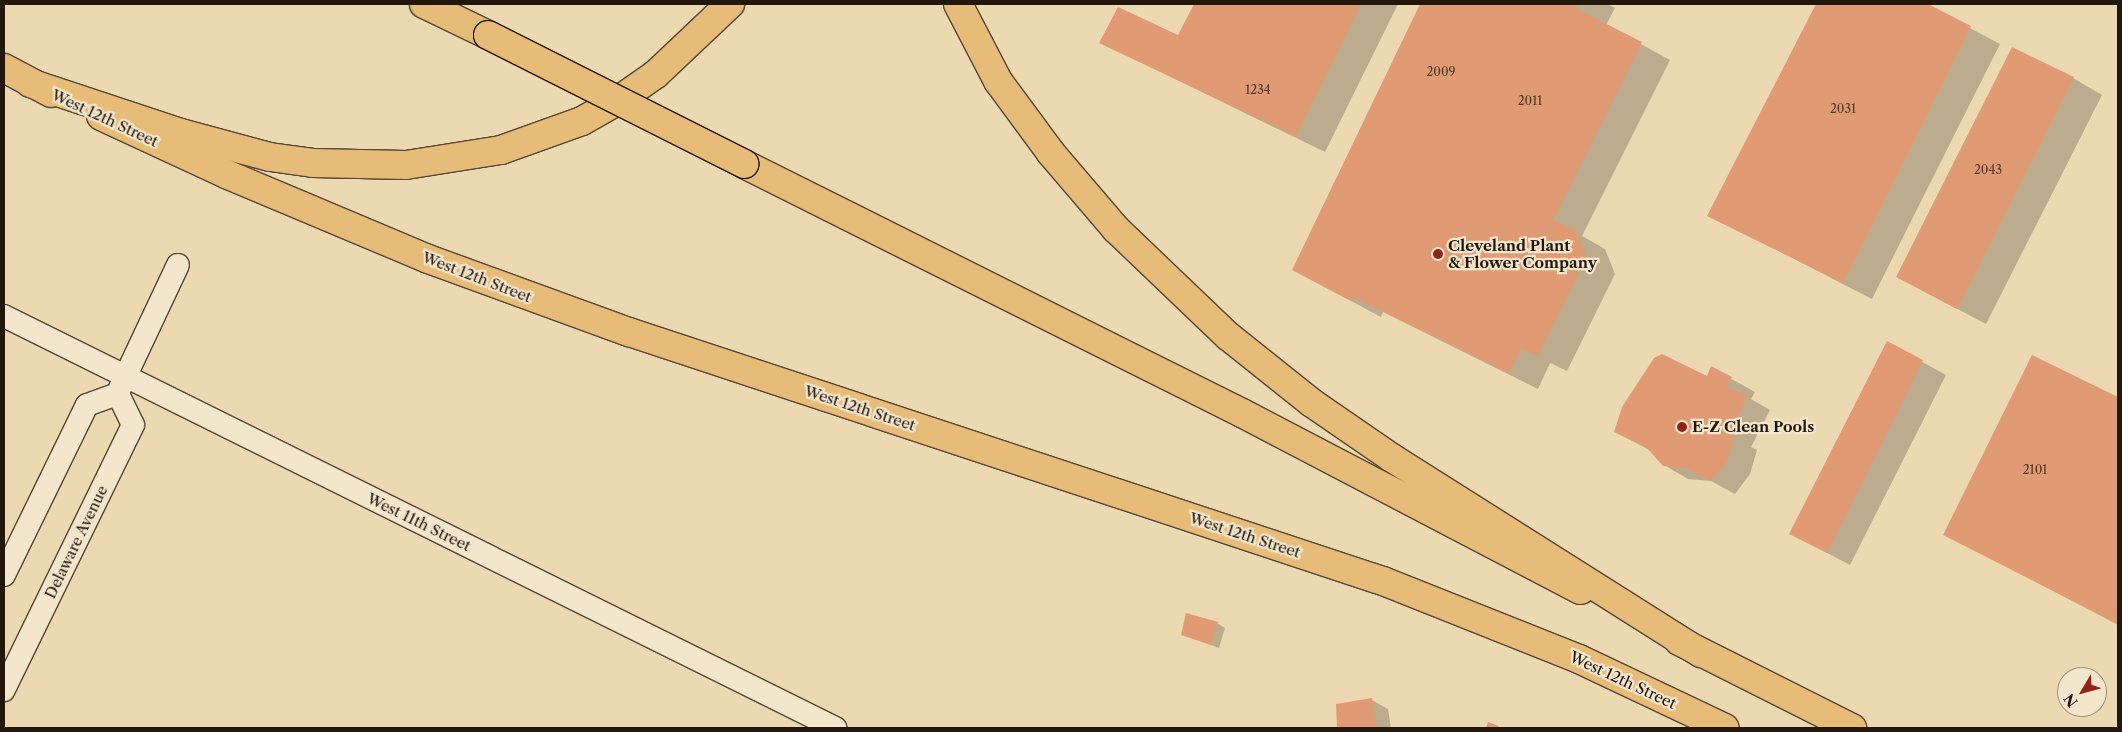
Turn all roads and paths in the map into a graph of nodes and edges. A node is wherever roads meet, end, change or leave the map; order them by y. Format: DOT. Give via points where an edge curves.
graph roads {
  1 [pos="424,4"];
  2 [pos="730,4"];
  3 [pos="958,4"];
  4 [pos="4,68"];
  5 [pos="30,83"];
  6 [pos="178,265"];
  7 [pos="4,316"];
  8 [pos="122,385"];
  9 [pos="4,575"];
  10 [pos="1701,652"];
  11 [pos="4,690"];
  12 [pos="835,728"];
  13 [pos="1724,728"];
  14 [pos="1852,728"];
  1 -- 10 [label="main road, bridge" via="1242,413"];
  2 -- 5 [label="main road" via="656,74 582,121 501,150 406,165 322,164 270,157 181,134"];
  3 -- 10 [label="main road" via="998,81 1051,153 1116,229 1228,336 1312,403 1392,458"];
  4 -- 5 [label="main road, West 12th Street"];
  5 -- 13 [label="main road, West 12th Street" via="226,174 428,259 638,335 1383,581 1579,659"];
  6 -- 8 [label="street"];
  7 -- 8 [label="street, West 11th Street"];
  8 -- 9 [label="street" via="87,405"];
  8 -- 11 [label="street, Delaware Avenue" via="133,425"];
  8 -- 12 [label="street, West 11th Street"];
  10 -- 14 [label="main road"];
}
